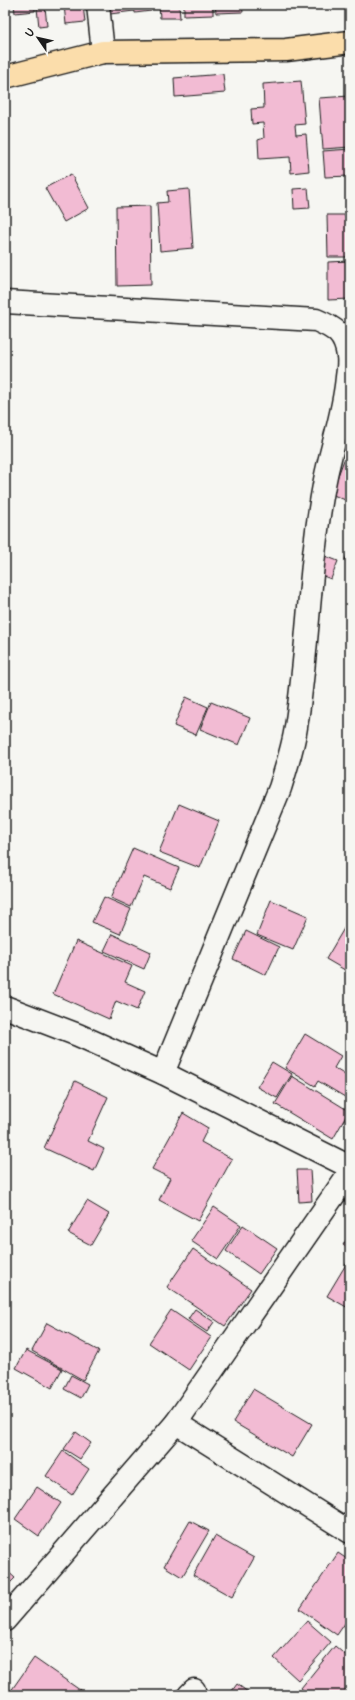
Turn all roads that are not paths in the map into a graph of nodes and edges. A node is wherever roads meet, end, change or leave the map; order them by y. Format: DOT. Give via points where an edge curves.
graph roads {
  1 [pos="98,5"];
  2 [pos="350,42"];
  3 [pos="103,52"];
  4 [pos="5,77"];
  5 [pos="5,302"];
  6 [pos="5,1007"];
  7 [pos="163,1073"];
  8 [pos="350,1167"];
  9 [pos="350,1172"];
  10 [pos="176,1423"];
  11 [pos="350,1532"];
  12 [pos="5,1620"];
  1 -- 3 [label="street"];
  2 -- 3 [label="highway" via="286,50"];
  3 -- 4 [label="highway"];
  5 -- 7 [label="street" via="316,320 339,332 349,357 345,397 325,480 315,545 299,704 289,756 280,788"];
  6 -- 7 [label="street" via="78,1035"];
  7 -- 8 [label="street"];
  9 -- 10 [label="street"];
  10 -- 11 [label="street"];
  10 -- 12 [label="street"];
}
